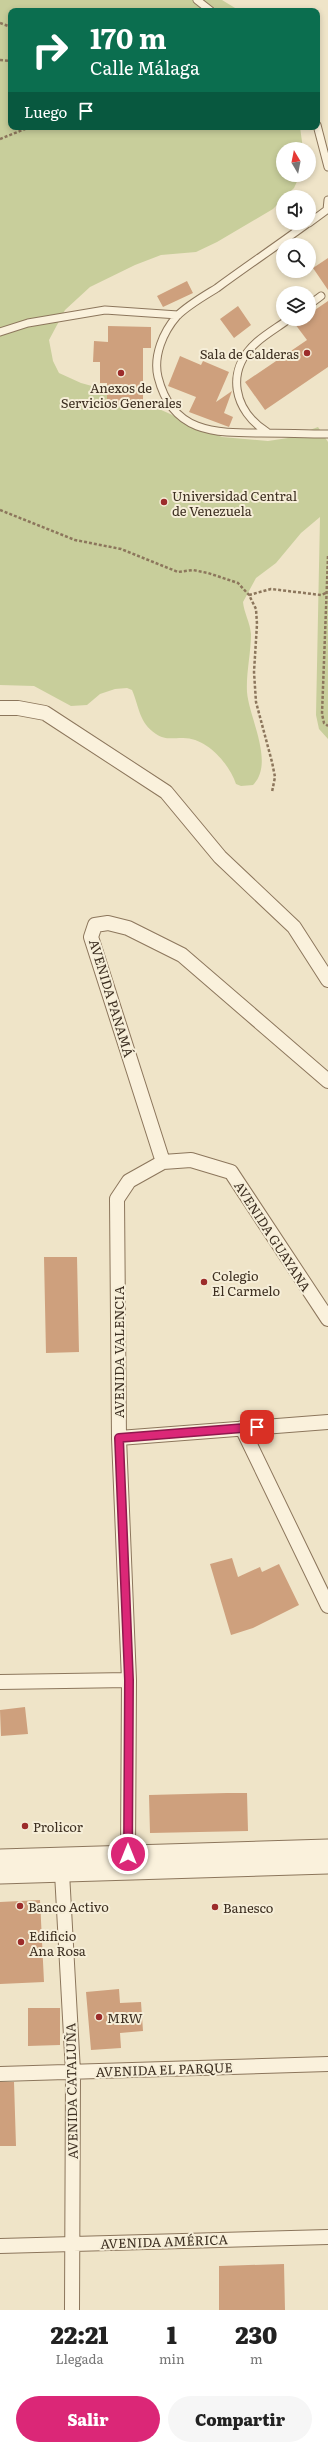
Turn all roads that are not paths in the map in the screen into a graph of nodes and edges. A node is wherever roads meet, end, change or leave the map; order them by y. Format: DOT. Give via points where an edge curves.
graph roads {
  1 [pos="197,0"];
  2 [pos="207,8"];
  3 [pos="318,130"];
  4 [pos="328,167"];
  5 [pos="328,200"];
  6 [pos="328,209"];
  7 [pos="316,218"];
  8 [pos="299,230"];
  9 [pos="321,296"];
  10 [pos="316,300"];
  11 [pos="178,315"];
  12 [pos="279,326"];
  13 [pos="0,332"];
  14 [pos="269,433"];
  15 [pos="328,434"];
  16 [pos="0,708"];
  17 [pos="328,980"];
  18 [pos="328,1081"];
  19 [pos="163,1162"];
  20 [pos="328,1319"];
  21 [pos="328,1422"];
  22 [pos="242,1428"];
  23 [pos="119,1438"];
  24 [pos="328,1606"];
  25 [pos="129,1680"];
  26 [pos="0,1682"];
  27 [pos="328,1848"];
  28 [pos="128,1854"];
  29 [pos="0,1858"];
  30 [pos="328,1865"];
  31 [pos="62,1872"];
  32 [pos="0,1875"];
  33 [pos="328,2064"];
  34 [pos="73,2072"];
  35 [pos="0,2074"];
  36 [pos="328,2237"];
  37 [pos="73,2244"];
  38 [pos="0,2246"];
  39 [pos="72,2310"];
  1 -- 2 [label="lane"];
  3 -- 4 [label="lane"];
  5 -- 6 [label="lane"];
  6 -- 7 [label="lane"];
  8 -- 11 [label="lane"];
  9 -- 10 [label="lane"];
  11 -- 13 [label="lane" via="125,309 105,310 28,323"];
  11 -- 14 [label="lane" via="162,340 157,356 157,373 168,402 183,418 198,428 234,434"];
  12 -- 14 [label="lane" via="256,343 239,366 236,382 244,411 256,425"];
  14 -- 15 [label="lane"];
  16 -- 17 [label="street" via="45,713 166,792 220,857 294,927"];
  18 -- 19 [label="street, AVENIDA PANAMÁ" via="182,955 128,928 108,923 95,925 91,937"];
  19 -- 20 [label="street, AVENIDA GUAYANA" via="192,1160 231,1172"];
  19 -- 23 [label="street, AVENIDA VALENCIA" via="129,1181 117,1199"];
  21 -- 22 [label="street"];
  22 -- 23 [label="street"];
  22 -- 24 [label="street"];
  23 -- 25 [label="street, AVENIDA VALENCIA"];
  25 -- 26 [label="street"];
  25 -- 28 [label="street, AVENIDA VALENCIA"];
  27 -- 28 [label="street"];
  28 -- 29 [label="street"];
  30 -- 31 [label="street"];
  31 -- 32 [label="street"];
  31 -- 34 [label="street, AVENIDA CATALUÑA"];
  33 -- 34 [label="street, AVENIDA EL PARQUE"];
  34 -- 35 [label="street, AVENIDA EL PARQUE"];
  34 -- 37 [label="street, AVENIDA CATALUÑA"];
  36 -- 37 [label="street, AVENIDA AMÉRICA"];
  37 -- 38 [label="street, AVENIDA AMÉRICA"];
  37 -- 39 [label="street, AVENIDA CATALUÑA"];
}
